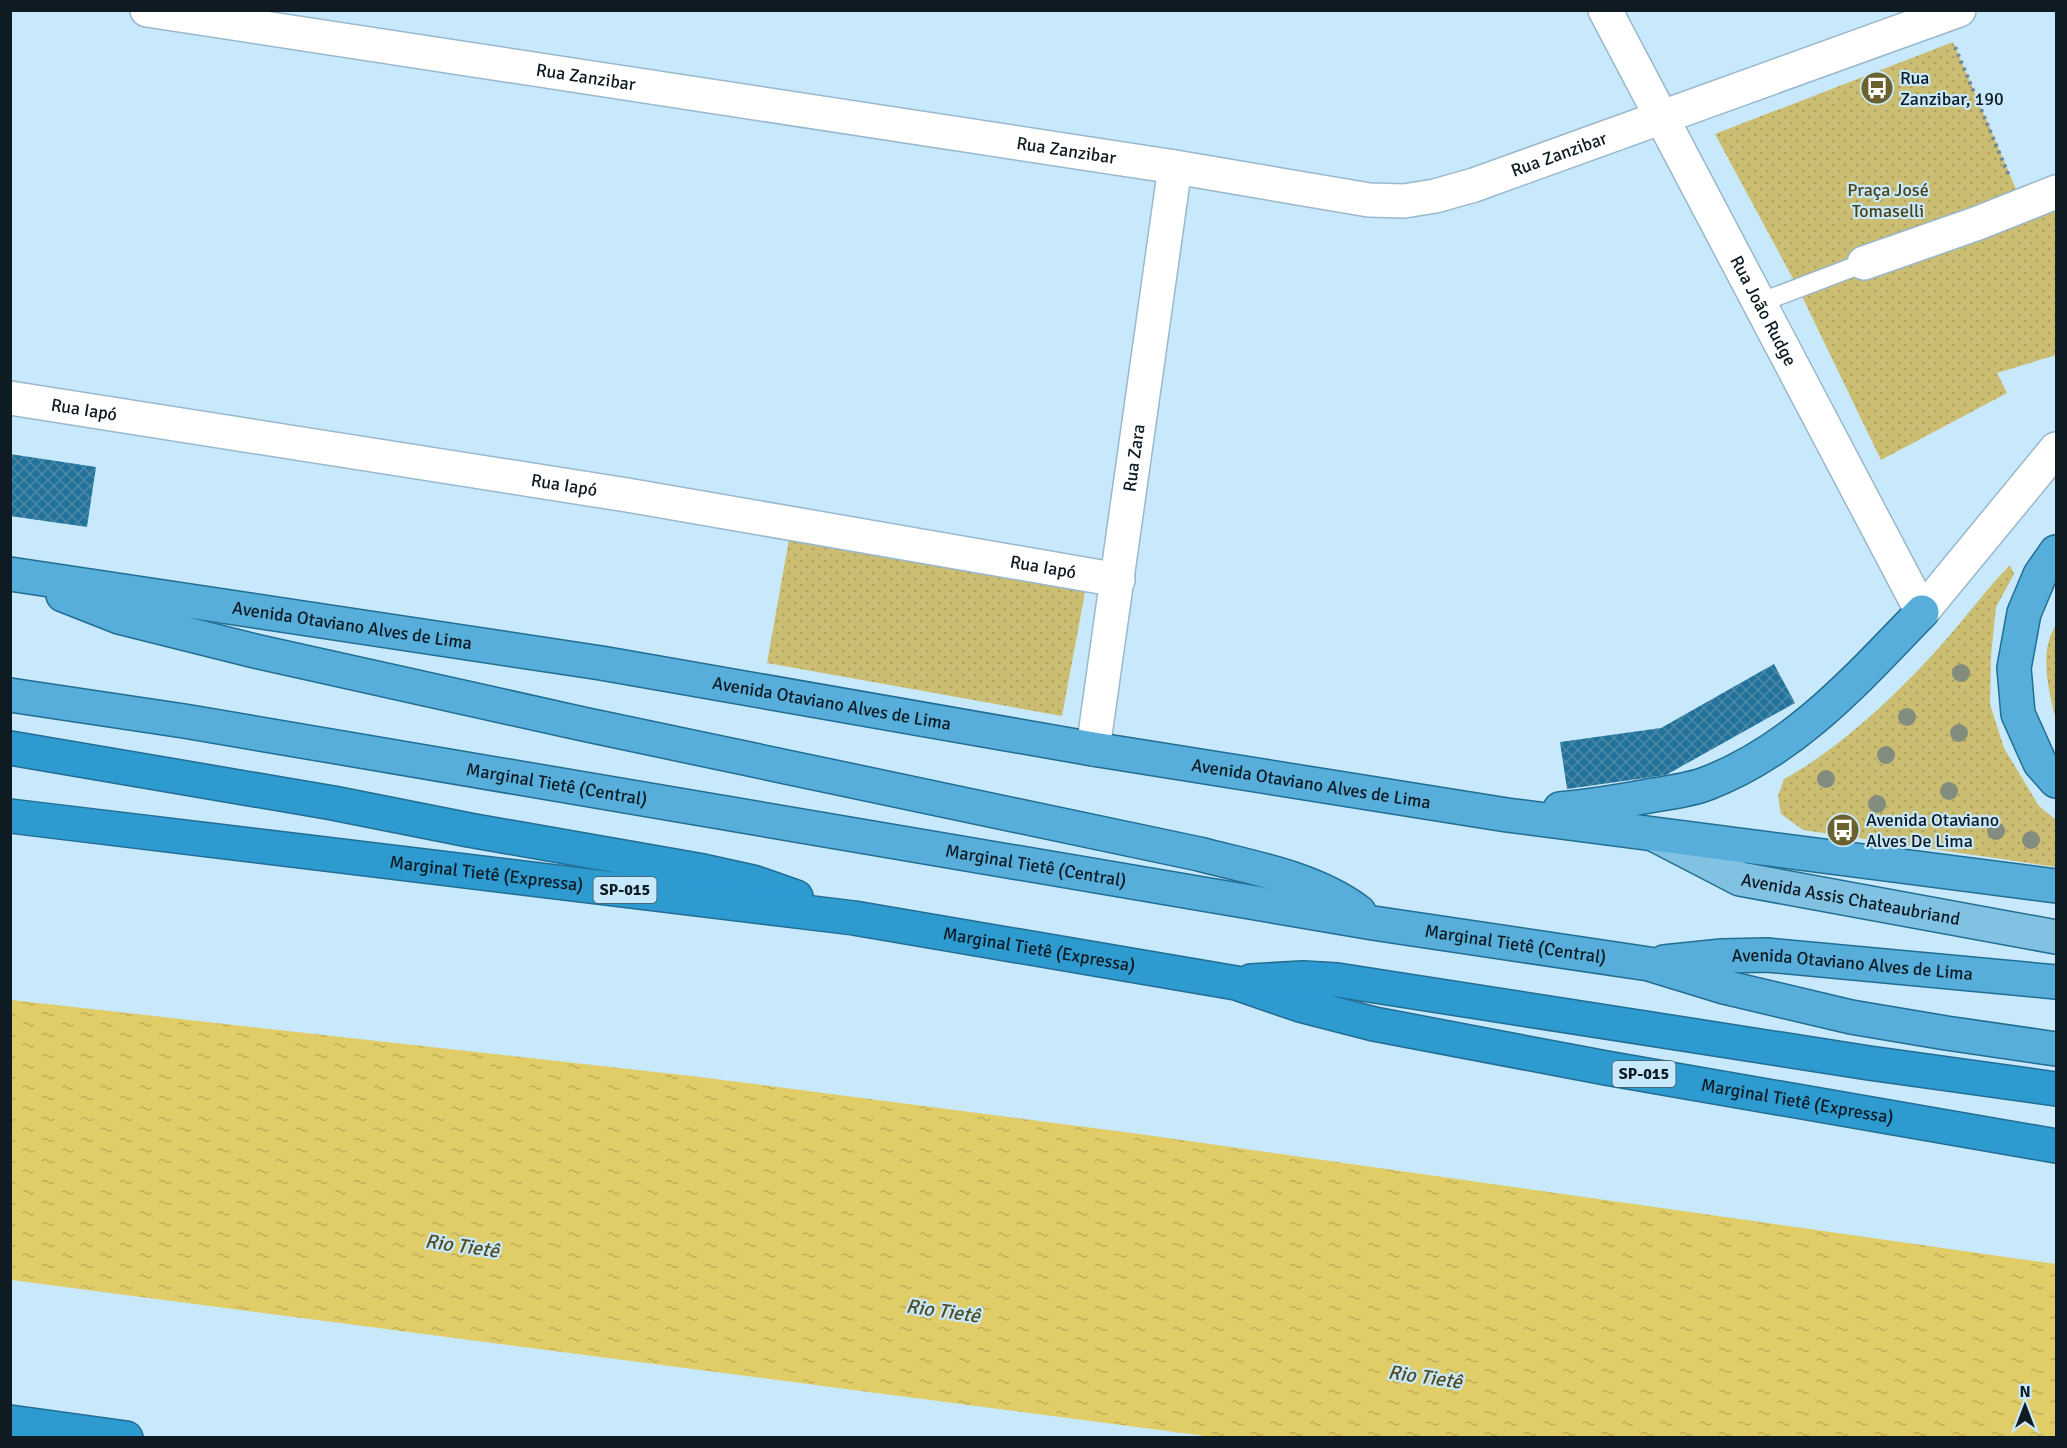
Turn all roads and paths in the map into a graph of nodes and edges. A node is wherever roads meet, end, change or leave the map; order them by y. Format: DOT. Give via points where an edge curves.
graph roads {
  1 [pos="147,10"];
  2 [pos="1605,10"];
  3 [pos="1959,10"];
  4 [pos="1953,42"];
  5 [pos="1661,117"];
  6 [pos="1175,167"];
  7 [pos="2010,178"];
  8 [pos="2056,192"];
  9 [pos="1864,263"];
  10 [pos="1759,303"];
  11 [pos="10,398"];
  12 [pos="2056,449"];
  13 [pos="2056,552"];
  14 [pos="10,574"];
  15 [pos="1118,580"];
  16 [pos="1922,612"];
  17 [pos="10,695"];
  18 [pos="10,748"];
  19 [pos="1093,749"];
  20 [pos="2056,781"];
  21 [pos="1507,815"];
  22 [pos="10,816"];
  23 [pos="1655,834"];
  24 [pos="2056,886"];
  25 [pos="854,918"];
  26 [pos="1373,923"];
  27 [pos="2056,937"];
  28 [pos="1649,964"];
  29 [pos="1236,982"];
  30 [pos="2056,982"];
  31 [pos="2056,1049"];
  32 [pos="2056,1089"];
  33 [pos="2056,1146"];
  34 [pos="10,1422"];
  35 [pos="126,1437"];
  1 -- 6 [label="street, Rua Zanzibar"];
  2 -- 5 [label="street, Rua João Rudge"];
  3 -- 5 [label="street, Rua Zanzibar"];
  4 -- 7 [label="path"];
  5 -- 6 [label="street, Rua Zanzibar" via="1474,184 1404,201 1369,200"];
  5 -- 10 [label="street, Rua João Rudge"];
  6 -- 15 [label="street, Rua Zara"];
  8 -- 9 [label="street"];
  9 -- 10 [label="lane"];
  10 -- 16 [label="street, Rua João Rudge"];
  11 -- 15 [label="street, Rua Iapó" via="616,494"];
  12 -- 16 [label="street"];
  13 -- 20 [label="highway" via="2040,575 2024,614 2014,668 2018,714 2040,763"];
  14 -- 19 [label="highway, Avenida Otaviano Alves de Lima" via="601,663"];
  14 -- 26 [label="highway" via="119,617 182,633 1264,871 1316,888"];
  15 -- 19 [label="street, Rua Zara"];
  16 -- 21 [label="highway" via="1838,699 1792,737 1750,764 1706,784 1669,793"];
  17 -- 26 [label="highway, Marginal Tietê (Central)" via="184,721"];
  18 -- 25 [label="highway" via="703,871 753,882"];
  19 -- 21 [label="highway, Avenida Otaviano Alves de Lima"];
  21 -- 23 [label="highway, Avenida Otaviano Alves de Lima"];
  22 -- 25 [label="highway, Marginal Tietê (Expressa) / SP-015"];
  23 -- 24 [label="highway, Avenida Otaviano Alves de Lima"];
  23 -- 27 [label="main road, Avenida Assis Chateaubriand" via="1740,879"];
  25 -- 29 [label="highway, Marginal Tietê (Expressa) / SP-015"];
  26 -- 28 [label="highway, Marginal Tietê (Central)"];
  28 -- 30 [label="highway, Avenida Otaviano Alves de Lima" via="1767,955"];
  28 -- 31 [label="highway, Marginal Tietê (Central)" via="1724,987 1851,1017"];
  29 -- 32 [label="highway, SP-015" via="1337,980"];
  29 -- 33 [label="highway, Marginal Tietê (Expressa) / SP-015" via="1300,1005 1374,1024"];
  34 -- 35 [label="highway"];
}
